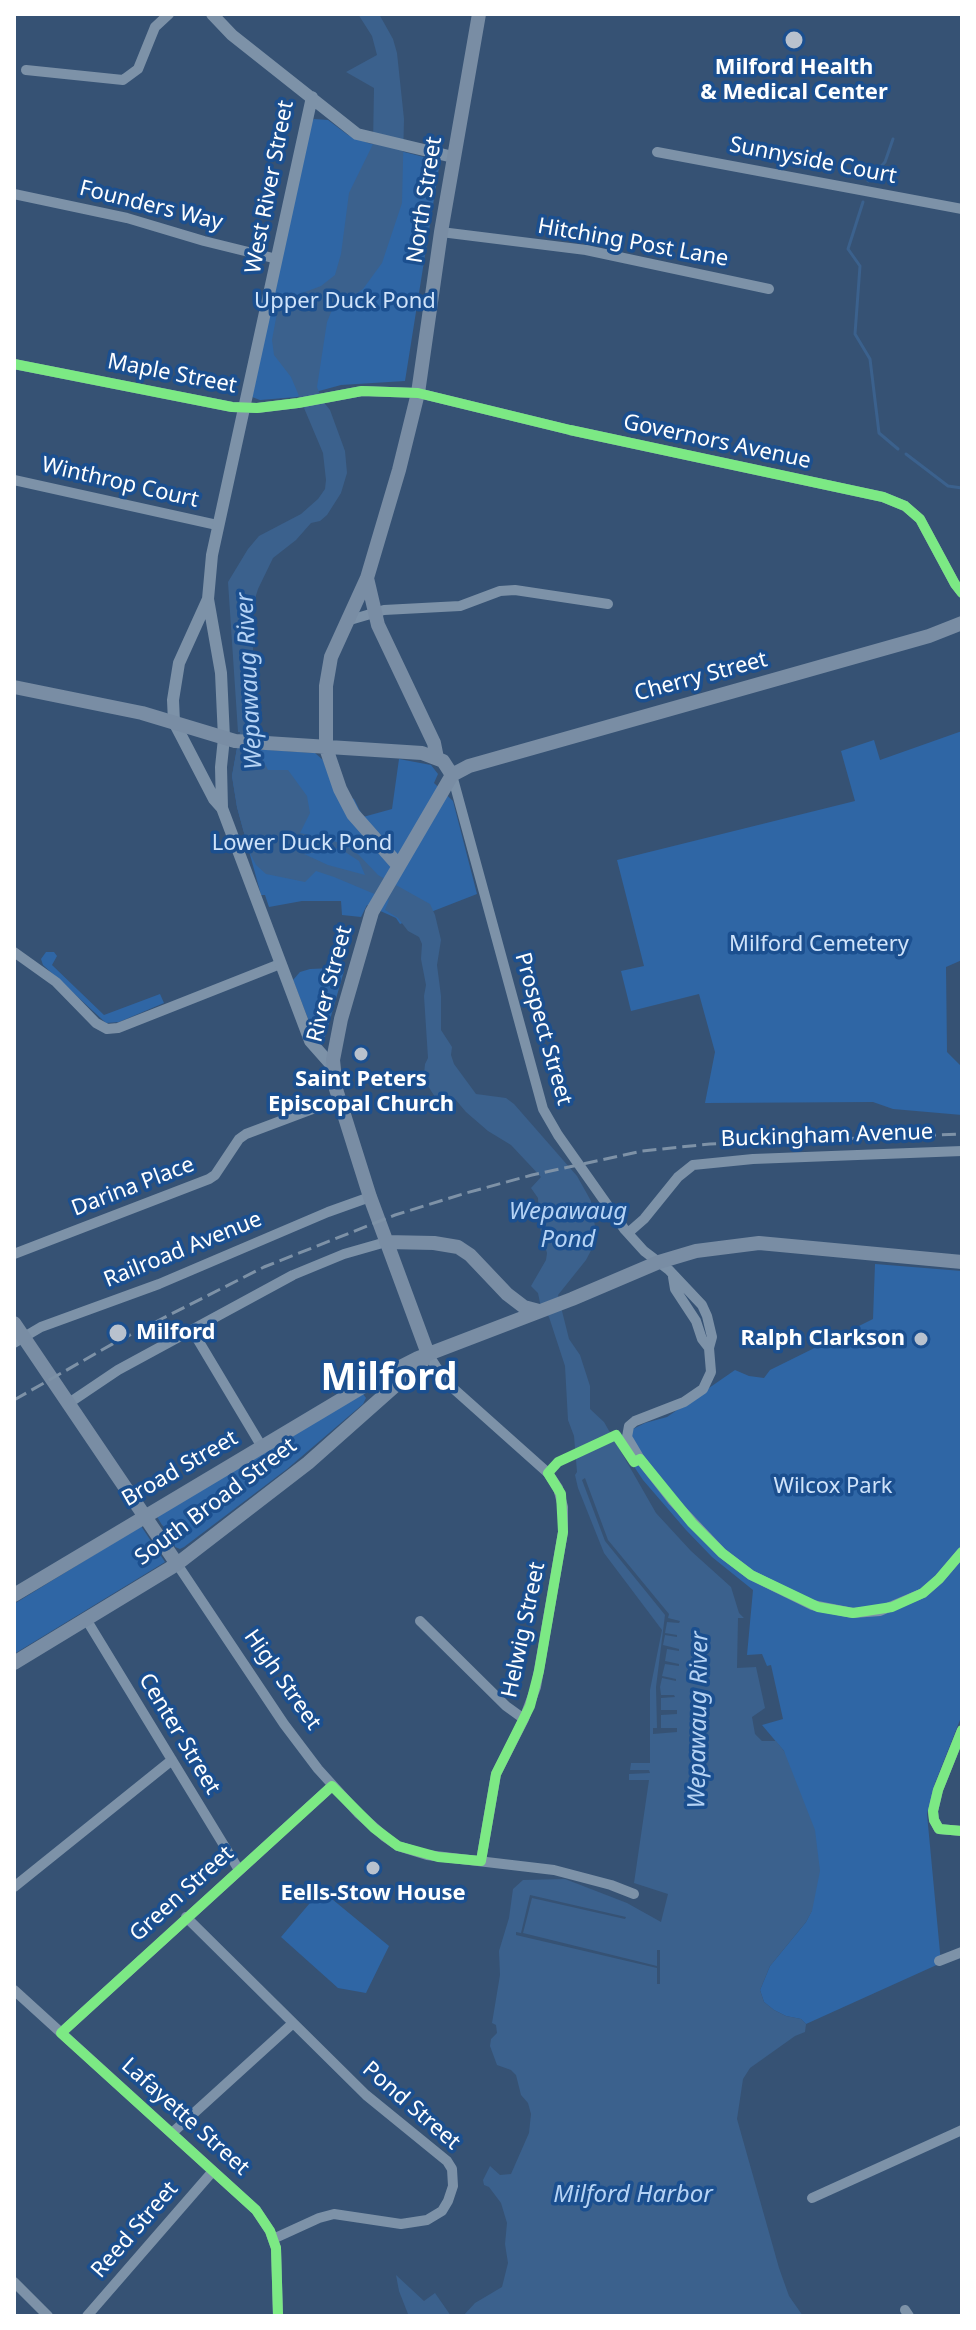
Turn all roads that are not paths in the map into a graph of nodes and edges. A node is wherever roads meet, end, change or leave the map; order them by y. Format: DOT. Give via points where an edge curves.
graph roads {
  1 [pos="169,14"];
  2 [pos="212,14"];
  3 [pos="479,14"];
  4 [pos="26,70"];
  5 [pos="312,97"];
  6 [pos="657,152"];
  7 [pos="453,157"];
  8 [pos="14,194"];
  9 [pos="962,209"];
  10 [pos="441,232"];
  11 [pos="277,259"];
  12 [pos="769,289"];
  13 [pos="14,364"];
  14 [pos="418,393"];
  15 [pos="243,408"];
  16 [pos="14,480"];
  17 [pos="217,525"];
  18 [pos="367,578"];
  19 [pos="962,593"];
  20 [pos="208,599"];
  21 [pos="608,604"];
  22 [pos="375,614"];
  23 [pos="350,620"];
  24 [pos="962,623"];
  25 [pos="14,687"];
  26 [pos="174,722"];
  27 [pos="231,740"];
  28 [pos="326,748"];
  29 [pos="437,758"];
  30 [pos="452,775"];
  31 [pos="222,808"];
  32 [pos="395,870"];
  33 [pos="14,952"];
  34 [pos="280,964"];
  35 [pos="333,1067"];
  36 [pos="339,1099"];
  37 [pos="962,1151"];
  38 [pos="370,1197"];
  39 [pos="628,1233"];
  40 [pos="386,1242"];
  41 [pos="14,1254"];
  42 [pos="659,1262"];
  43 [pos="962,1262"];
  44 [pos="507,1294"];
  45 [pos="541,1310"];
  46 [pos="14,1323"];
  47 [pos="192,1330"];
  48 [pos="479,1333"];
  49 [pos="19,1340"];
  50 [pos="428,1354"];
  51 [pos="369,1383"];
  52 [pos="378,1401"];
  53 [pos="69,1403"];
  54 [pos="262,1447"];
  55 [pos="144,1515"];
  56 [pos="962,1552"];
  57 [pos="177,1564"];
  58 [pos="14,1595"];
  59 [pos="86,1619"];
  60 [pos="420,1621"];
  61 [pos="14,1663"];
  62 [pos="524,1719"];
  63 [pos="962,1730"];
  64 [pos="172,1760"];
  65 [pos="332,1786"];
  66 [pos="962,1831"];
  67 [pos="481,1861"];
  68 [pos="239,1870"];
  69 [pos="14,1887"];
  70 [pos="634,1894"];
  71 [pos="186,1917"];
  72 [pos="962,1952"];
  73 [pos="939,1961"];
  74 [pos="14,1990"];
  75 [pos="292,2024"];
  76 [pos="61,2033"];
  77 [pos="962,2130"];
  78 [pos="172,2133"];
  79 [pos="213,2171"];
  80 [pos="812,2198"];
  81 [pos="273,2239"];
  82 [pos="14,2282"];
  83 [pos="48,2316"];
  84 [pos="87,2316"];
  85 [pos="278,2316"];
  1 -- 4 [label="street" via="155,27 131,77"];
  2 -- 5 [label="street, West River Street"];
  3 -- 7 [label="main road, North Street"];
  5 -- 7 [label="street" via="368,137"];
  5 -- 11 [label="street, West River Street"];
  6 -- 9 [label="street, Sunnyside Court"];
  7 -- 10 [label="main road, North Street"];
  8 -- 11 [label="street, Founders Way"];
  10 -- 12 [label="street, Hitching Post Lane" via="586,250"];
  10 -- 14 [label="main road, North Street"];
  11 -- 15 [label="street, West River Street"];
  13 -- 15 [label="street, Maple Street"];
  14 -- 15 [label="street, Maple Street" via="362,391"];
  14 -- 18 [label="main road, North Street"];
  14 -- 19 [label="street, Governors Avenue" via="891,500 920,519"];
  15 -- 17 [label="street, West River Street"];
  16 -- 17 [label="street, Winthrop Court"];
  17 -- 20 [label="street, West River Street"];
  18 -- 22 [label="main road, North Street"];
  18 -- 23 [label="main road, North Street"];
  20 -- 26 [label="street, West River Street" via="179,663"];
  20 -- 27 [label="street, West River Street"];
  21 -- 22 [label="street" via="515,590 460,606"];
  22 -- 23 [label="street"];
  22 -- 29 [label="main road, North Street"];
  23 -- 28 [label="main road, North Street" via="327,671"];
  24 -- 30 [label="main road, Cherry Street" via="491,759"];
  25 -- 26 [label="main road"];
  26 -- 27 [label="main road"];
  26 -- 31 [label="street, West River Street"];
  27 -- 28 [label="main road"];
  27 -- 31 [label="street, West River Street"];
  28 -- 29 [label="main road" via="399,750"];
  28 -- 32 [label="main road, North Street" via="353,814"];
  29 -- 30 [label="main road"];
  30 -- 32 [label="main road, River Street"];
  30 -- 39 [label="street, Prospect Street" via="543,1109"];
  31 -- 34 [label="street, West River Street"];
  32 -- 35 [label="main road, River Street" via="372,912"];
  33 -- 34 [label="street" via="107,1029"];
  34 -- 35 [label="street, West River Street" via="310,1041"];
  35 -- 36 [label="main road, River Street"];
  36 -- 38 [label="main road, River Street"];
  36 -- 41 [label="street, Darina Place" via="246,1134 209,1179"];
  37 -- 39 [label="street, Buckingham Avenue" via="693,1165"];
  38 -- 40 [label="main road, River Street"];
  38 -- 49 [label="street, Railroad Avenue"];
  39 -- 42 [label="street, Prospect Street"];
  40 -- 44 [label="main road" via="458,1247"];
  40 -- 47 [label="street" via="293,1275"];
  40 -- 50 [label="main road, River Street"];
  42 -- 43 [label="main road, Broad Street" via="759,1243"];
  42 -- 45 [label="main road, Broad Street"];
  42 -- 56 [label="street, Prospect Street" via="673,1277 709,1348 711,1372 703,1389 635,1421 627,1437 653,1477 722,1553 751,1575 812,1605 853,1613 892,1607 923,1593"];
  44 -- 45 [label="main road" via="524,1307"];
  44 -- 48 [label="main road" via="505,1315"];
  45 -- 48 [label="main road, Broad Street"];
  46 -- 49 [label="main road, High Street"];
  47 -- 53 [label="street"];
  47 -- 54 [label="street"];
  48 -- 50 [label="main road, Broad Street"];
  49 -- 53 [label="main road, High Street"];
  50 -- 51 [label="main road, Broad Street"];
  50 -- 52 [label="main road, South Broad Street"];
  50 -- 62 [label="street, Helwig Street" via="448,1383 548,1473 561,1494 563,1532 539,1671"];
  51 -- 52 [label="main road"];
  51 -- 54 [label="main road, Broad Street"];
  52 -- 57 [label="main road, South Broad Street" via="308,1463"];
  53 -- 55 [label="main road, High Street"];
  54 -- 55 [label="main road, Broad Street"];
  55 -- 57 [label="main road, High Street"];
  55 -- 58 [label="main road, Broad Street"];
  57 -- 59 [label="main road, South Broad Street"];
  57 -- 65 [label="street, High Street"];
  59 -- 61 [label="main road, South Broad Street"];
  59 -- 64 [label="street, Center Street"];
  60 -- 62 [label="street"];
  62 -- 67 [label="street, Helwig Street" via="496,1774"];
  63 -- 66 [label="street" via="935,1797 933,1819 944,1831"];
  64 -- 68 [label="street, Center Street"];
  64 -- 69 [label="street"];
  65 -- 67 [label="street, High Street" via="398,1846"];
  65 -- 68 [label="street, Green Street"];
  67 -- 70 [label="street, High Street" via="568,1873"];
  68 -- 71 [label="street, Green Street"];
  71 -- 75 [label="street, Pond Street"];
  71 -- 76 [label="street, Green Street"];
  72 -- 73 [label="street"];
  74 -- 76 [label="street, Lafayette Street"];
  75 -- 78 [label="street"];
  75 -- 81 [label="street, Pond Street" via="366,2095 447,2161 454,2179 446,2206 427,2220 401,2224 334,2214"];
  76 -- 78 [label="street, Lafayette Street"];
  77 -- 80 [label="street"];
  78 -- 79 [label="street, Lafayette Street"];
  79 -- 81 [label="street, Lafayette Street" via="256,2210"];
  79 -- 84 [label="street, Reed Street"];
  81 -- 85 [label="street"];
  82 -- 83 [label="street"];
}
